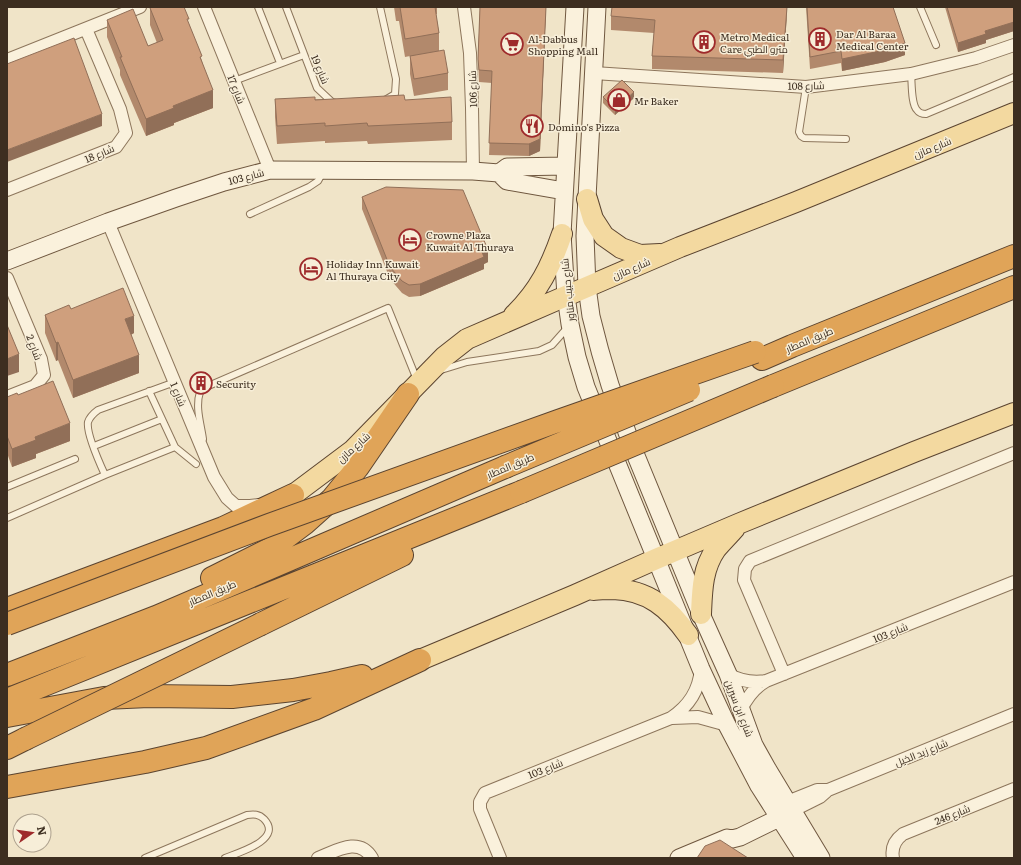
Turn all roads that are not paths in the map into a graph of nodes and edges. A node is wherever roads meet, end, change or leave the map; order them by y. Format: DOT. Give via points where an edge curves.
graph roads {
  1 [pos="140,7"];
  2 [pos="204,7"];
  3 [pos="258,7"];
  4 [pos="286,7"];
  5 [pos="380,7"];
  6 [pos="464,7"];
  7 [pos="576,7"];
  8 [pos="597,7"];
  9 [pos="920,7"];
  10 [pos="86,29"];
  11 [pos="936,45"];
  12 [pos="1014,45"];
  13 [pos="304,54"];
  14 [pos="7,60"];
  15 [pos="280,64"];
  16 [pos="594,73"];
  17 [pos="911,74"];
  18 [pos="1014,77"];
  19 [pos="234,81"];
  20 [pos="806,87"];
  21 [pos="377,101"];
  22 [pos="340,103"];
  23 [pos="1014,113"];
  24 [pos="846,139"];
  25 [pos="566,166"];
  26 [pos="270,170"];
  27 [pos="324,171"];
  28 [pos="472,171"];
  29 [pos="499,173"];
  30 [pos="7,190"];
  31 [pos="564,191"];
  32 [pos="587,199"];
  33 [pos="250,214"];
  34 [pos="108,222"];
  35 [pos="562,234"];
  36 [pos="680,247"];
  37 [pos="1014,252"];
  38 [pos="1014,256"];
  39 [pos="7,261"];
  40 [pos="992,265"];
  41 [pos="7,278"];
  42 [pos="587,287"];
  43 [pos="1014,287"];
  44 [pos="1014,292"];
  45 [pos="566,296"];
  46 [pos="970,305"];
  47 [pos="507,322"];
  48 [pos="570,324"];
  49 [pos="759,356"];
  50 [pos="175,382"];
  51 [pos="417,384"];
  52 [pos="206,387"];
  53 [pos="149,391"];
  54 [pos="200,392"];
  55 [pos="7,397"];
  56 [pos="1014,413"];
  57 [pos="162,419"];
  58 [pos="94,446"];
  59 [pos="175,447"];
  60 [pos="204,452"];
  61 [pos="1014,453"];
  62 [pos="75,459"];
  63 [pos="196,464"];
  64 [pos="105,476"];
  65 [pos="7,487"];
  66 [pos="520,493"];
  67 [pos="293,495"];
  68 [pos="7,518"];
  69 [pos="738,524"];
  70 [pos="675,550"];
  71 [pos="656,559"];
  72 [pos="1014,582"];
  73 [pos="575,595"];
  74 [pos="7,609"];
  75 [pos="701,614"];
  76 [pos="156,616"];
  77 [pos="7,624"];
  78 [pos="688,635"];
  79 [pos="420,660"];
  80 [pos="701,669"];
  81 [pos="728,674"];
  82 [pos="784,674"];
  83 [pos="7,675"];
  84 [pos="766,680"];
  85 [pos="7,700"];
  86 [pos="741,710"];
  87 [pos="1014,714"];
  88 [pos="675,715"];
  89 [pos="7,716"];
  90 [pos="727,725"];
  91 [pos="16,744"];
  92 [pos="7,787"];
  93 [pos="1014,789"];
  94 [pos="783,810"];
  95 [pos="145,858"];
  96 [pos="225,858"];
  97 [pos="318,858"];
  98 [pos="372,858"];
  99 [pos="500,858"];
  100 [pos="679,858"];
  101 [pos="805,858"];
  102 [pos="821,858"];
  103 [pos="893,858"];
  1 -- 10 [label="street"];
  2 -- 19 [label="street, شارع 17"];
  3 -- 15 [label="lane"];
  4 -- 13 [label="lane, شارع 19"];
  5 -- 21 [label="lane" via="396,79 395,94"];
  6 -- 28 [label="street, شارع 106" via="470,54"];
  7 -- 25 [label="street, شارع حبيب مناور"];
  8 -- 16 [label="street, شارع حبيب مناور"];
  9 -- 11 [label="lane"];
  10 -- 14 [label="street"];
  10 -- 30 [label="street, شارع 18" via="120,109 126,133 116,147"];
  12 -- 17 [label="street, شارع 108"];
  13 -- 15 [label="lane"];
  13 -- 22 [label="lane, شارع 19" via="317,88 332,102"];
  15 -- 19 [label="lane"];
  16 -- 20 [label="street, شارع 108"];
  16 -- 32 [label="street, شارع حبيب مناور"];
  17 -- 18 [label="lane" via="916,110 926,114"];
  17 -- 20 [label="street, شارع 108"];
  19 -- 26 [label="street, شارع 17"];
  20 -- 24 [label="lane" via="801,136"];
  23 -- 36 [label="main road, شارع مازن"];
  25 -- 29 [label="street, شارع 103" via="507,167"];
  25 -- 31 [label="street, شارع حبيب مناور"];
  26 -- 27 [label="street, شارع 103"];
  26 -- 34 [label="street, شارع 103" via="224,182"];
  27 -- 28 [label="street, شارع 103"];
  27 -- 33 [label="lane" via="318,181 309,187"];
  28 -- 29 [label="street, شارع 103"];
  29 -- 31 [label="street, شارع 103" via="507,180"];
  31 -- 35 [label="street, شارع حبيب مناور"];
  32 -- 36 [label="main road" via="593,219 604,236 621,248 640,255 661,254"];
  32 -- 42 [label="street, شارع حبيب مناور"];
  34 -- 39 [label="street, شارع 103"];
  34 -- 50 [label="street, شارع 1"];
  35 -- 45 [label="street, شارع حبيب مناور"];
  35 -- 47 [label="main road" via="554,259 542,282"];
  36 -- 42 [label="main road, شارع مازن"];
  37 -- 40 [label="highway"];
  38 -- 40 [label="highway, طريق المطار"];
  40 -- 49 [label="highway, طريق المطار" via="792,346"];
  41 -- 55 [label="street, شارع 2" via="41,360 44,375 35,386"];
  42 -- 45 [label="main road, شارع مازن"];
  42 -- 70 [label="street, شارع حبيب مناور" via="591,316 610,385"];
  43 -- 46 [label="highway"];
  44 -- 46 [label="highway"];
  45 -- 47 [label="main road, شارع مازن"];
  45 -- 48 [label="street, شارع حبيب مناور"];
  46 -- 66 [label="highway, bridge"];
  47 -- 51 [label="main road, شارع مازن" via="467,339 444,357"];
  48 -- 51 [label="lane" via="552,345 539,351 467,362"];
  48 -- 71 [label="street, شارع حبيب مناور" via="586,387"];
  49 -- 76 [label="highway, طريق المطار, bridge"];
  49 -- 77 [label="highway, bridge" via="558,421 283,520"];
  50 -- 53 [label="lane"];
  50 -- 60 [label="street, شارع 1"];
  51 -- 52 [label="lane" via="388,308"];
  51 -- 67 [label="main road, شارع مازن" via="353,450"];
  51 -- 76 [label="highway" via="358,467 332,499 304,524 272,548 212,578"];
  53 -- 57 [label="lane"];
  53 -- 58 [label="lane" via="94,413 88,427"];
  54 -- 60 [label="lane" via="197,406"];
  56 -- 69 [label="main road"];
  57 -- 58 [label="lane"];
  57 -- 59 [label="lane"];
  58 -- 64 [label="lane"];
  59 -- 63 [label="lane"];
  59 -- 64 [label="lane"];
  60 -- 67 [label="street, شارع 1" via="227,498 236,506 255,505"];
  61 -- 82 [label="street" via="750,562 745,569 744,580"];
  62 -- 65 [label="lane"];
  64 -- 68 [label="lane"];
  66 -- 85 [label="highway"];
  66 -- 91 [label="highway, bridge" via="422,546"];
  67 -- 74 [label="highway" via="223,528"];
  69 -- 70 [label="main road"];
  69 -- 75 [label="main road" via="709,561 703,578"];
  70 -- 71 [label="main road"];
  70 -- 75 [label="street, شارع ابن سيرين"];
  71 -- 73 [label="main road"];
  71 -- 78 [label="street, شارع ابن سيرين"];
  72 -- 82 [label="street, شارع 103"];
  73 -- 78 [label="main road" via="598,589 623,589 643,595 661,605 676,618"];
  73 -- 79 [label="main road"];
  75 -- 81 [label="street, شارع ابن سيرين"];
  76 -- 83 [label="highway, طريق المطار"];
  78 -- 80 [label="street, شارع ابن سيرين"];
  79 -- 89 [label="highway" via="331,683 272,692 232,696 104,698"];
  79 -- 92 [label="highway" via="314,709 206,748 145,762"];
  80 -- 88 [label="street, شارع 103" via="693,697"];
  80 -- 90 [label="street, شارع ابن سيرين"];
  81 -- 84 [label="street, شارع 103" via="748,681"];
  81 -- 86 [label="street, شارع ابن سيرين"];
  82 -- 84 [label="street, شارع 103"];
  84 -- 86 [label="street, شارع 103" via="754,690"];
  86 -- 94 [label="street, شارع ابن سيرين"];
  87 -- 94 [label="street, شارع زيد الخيل" via="828,790 820,797"];
  88 -- 90 [label="street, شارع 103" via="698,717"];
  88 -- 99 [label="street, شارع 103" via="485,793 480,802 480,809"];
  90 -- 94 [label="street, شارع ابن سيرين" via="747,765"];
  93 -- 103 [label="street, شارع 246" via="906,832 894,844"];
  94 -- 100 [label="street, شارع زيد الخيل" via="740,836 727,838"];
  94 -- 101 [label="street, شارع ابن سيرين"];
  94 -- 102 [label="street, شارع ابن سيرين"];
  95 -- 96 [label="lane" via="247,816 254,814 265,820 268,833 265,839"];
  97 -- 98 [label="street" via="345,847 355,846 364,849"];
}
